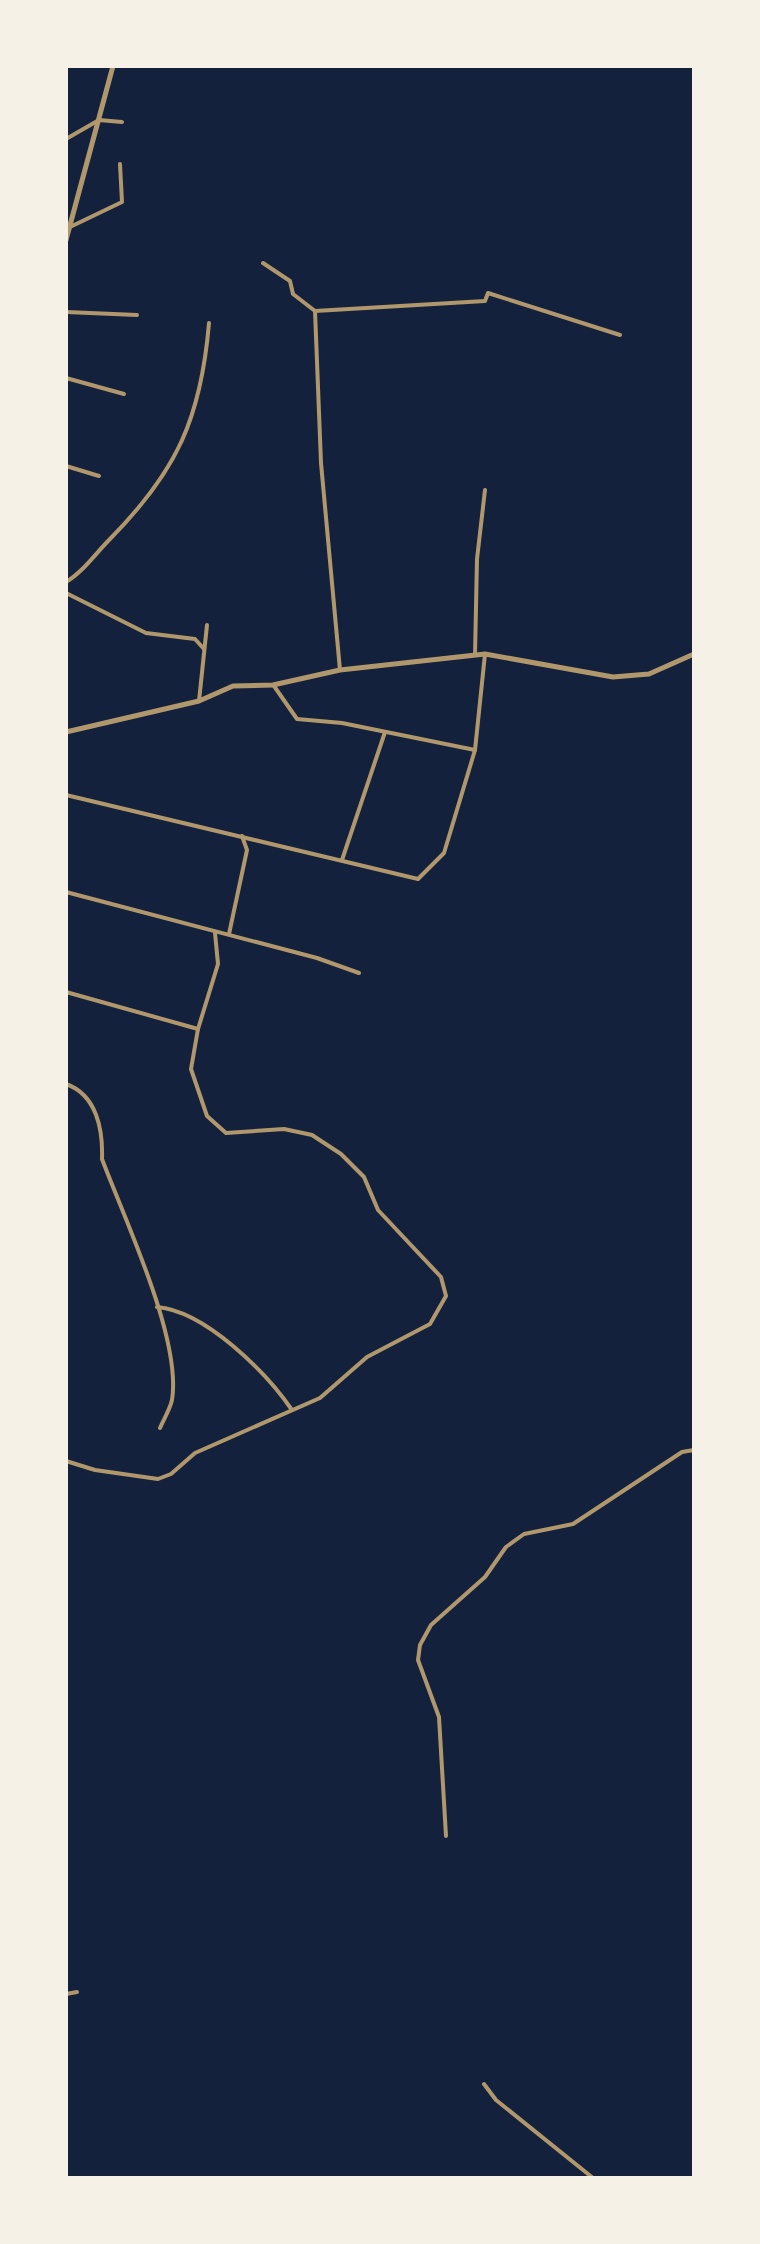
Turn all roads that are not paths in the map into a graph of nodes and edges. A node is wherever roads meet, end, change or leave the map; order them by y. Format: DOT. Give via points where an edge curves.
graph roads {
  1 [pos="113,66"];
  2 [pos="99,120"];
  3 [pos="122,122"];
  4 [pos="66,139"];
  5 [pos="120,164"];
  6 [pos="70,227"];
  7 [pos="66,240"];
  8 [pos="263,263"];
  9 [pos="315,311"];
  10 [pos="66,312"];
  11 [pos="137,315"];
  12 [pos="209,323"];
  13 [pos="620,335"];
  14 [pos="66,378"];
  15 [pos="124,394"];
  16 [pos="66,466"];
  17 [pos="99,476"];
  18 [pos="485,490"];
  19 [pos="66,582"];
  20 [pos="66,593"];
  21 [pos="207,625"];
  22 [pos="204,649"];
  23 [pos="485,654"];
  24 [pos="475,655"];
  25 [pos="691,655"];
  26 [pos="340,670"];
  27 [pos="273,685"];
  28 [pos="199,701"];
  29 [pos="66,732"];
  30 [pos="385,732"];
  31 [pos="475,750"];
  32 [pos="66,795"];
  33 [pos="241,834"];
  34 [pos="342,860"];
  35 [pos="66,892"];
  36 [pos="215,933"];
  37 [pos="229,934"];
  38 [pos="359,973"];
  39 [pos="66,992"];
  40 [pos="198,1029"];
  41 [pos="66,1084"];
  42 [pos="157,1307"];
  43 [pos="292,1410"];
  44 [pos="160,1428"];
  45 [pos="694,1450"];
  46 [pos="66,1461"];
  47 [pos="446,1836"];
  48 [pos="77,1992"];
  49 [pos="66,1994"];
  50 [pos="484,2084"];
  51 [pos="593,2178"];
  1 -- 2 [label="street"];
  2 -- 3 [label="street"];
  2 -- 4 [label="street"];
  2 -- 6 [label="street"];
  5 -- 6 [label="street" via="122,202"];
  6 -- 7 [label="street"];
  8 -- 9 [label="street" via="290,281 293,294"];
  9 -- 13 [label="street" via="485,301 488,293"];
  9 -- 26 [label="street" via="321,463"];
  10 -- 11 [label="street"];
  12 -- 19 [label="street" via="204,382 183,445 126,523"];
  14 -- 15 [label="street"];
  16 -- 17 [label="street"];
  18 -- 24 [label="street"];
  20 -- 22 [label="street" via="146,633 195,639"];
  21 -- 22 [label="street"];
  22 -- 28 [label="street"];
  23 -- 24 [label="street"];
  23 -- 25 [label="street" via="613,677 649,674"];
  23 -- 31 [label="street"];
  24 -- 26 [label="street"];
  26 -- 27 [label="street"];
  27 -- 28 [label="street" via="233,686"];
  27 -- 30 [label="street" via="297,719"];
  28 -- 29 [label="street"];
  30 -- 31 [label="street"];
  30 -- 34 [label="street"];
  31 -- 34 [label="street" via="444,853 418,879"];
  32 -- 33 [label="street"];
  33 -- 34 [label="street"];
  33 -- 37 [label="street" via="247,850"];
  35 -- 36 [label="street"];
  36 -- 37 [label="street"];
  36 -- 40 [label="street" via="218,964"];
  37 -- 38 [label="street"];
  39 -- 40 [label="street"];
  40 -- 43 [label="street" via="191,1069 207,1116 226,1133 284,1129 312,1135 341,1154 364,1177 378,1210 441,1277 446,1296 430,1324 367,1357 320,1398"];
  41 -- 42 [label="street" via="79,1089 98,1116 102,1159"];
  42 -- 43 [label="street" via="175,1309 249,1358"];
  42 -- 44 [label="street" via="171,1360 172,1401"];
  43 -- 46 [label="street" via="195,1453 158,1479"];
  45 -- 47 [label="street" via="682,1452 573,1524 524,1534 431,1625 418,1660 439,1717"];
  48 -- 49 [label="street"];
  50 -- 51 [label="street" via="496,2100"];
}
